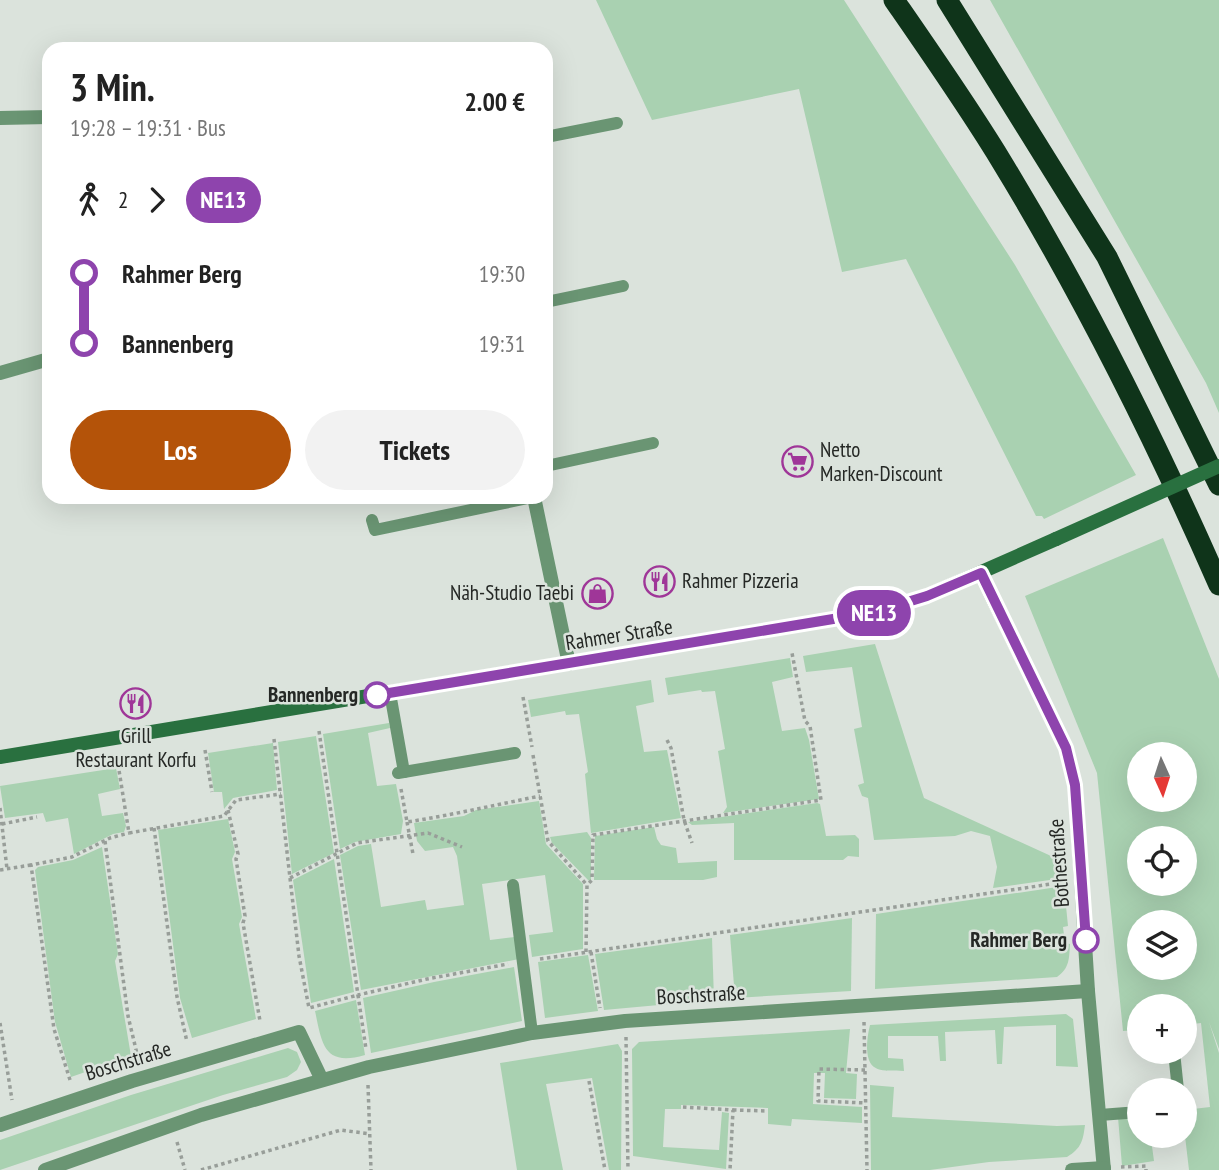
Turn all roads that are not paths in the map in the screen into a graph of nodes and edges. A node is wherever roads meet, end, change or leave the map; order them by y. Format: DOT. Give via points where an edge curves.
graph roads {
  1 [pos="894,0"];
  2 [pos="947,0"];
  3 [pos="42,117"];
  4 [pos="0,118"];
  5 [pos="617,122"];
  6 [pos="553,136"];
  7 [pos="623,286"];
  8 [pos="553,301"];
  9 [pos="42,361"];
  10 [pos="0,373"];
  11 [pos="653,443"];
  12 [pos="553,464"];
  13 [pos="1219,466"];
  14 [pos="1219,485"];
  15 [pos="500,504"];
  16 [pos="535,504"];
  17 [pos="372,520"];
  18 [pos="981,573"];
  19 [pos="1219,585"];
  20 [pos="569,664"];
  21 [pos="390,693"];
  22 [pos="515,753"];
  23 [pos="0,757"];
  24 [pos="513,885"];
  25 [pos="1088,991"];
  26 [pos="532,1033"];
  27 [pos="322,1080"];
  28 [pos="1127,1113"];
  29 [pos="1100,1115"];
  30 [pos="0,1125"];
  31 [pos="1104,1169"];
  32 [pos="45,1170"];
  33 [pos="1072,1170"];
  1 -- 19 [label="highway" via="1000,158 1047,239 1133,401"];
  2 -- 14 [label="highway" via="1107,257"];
  3 -- 4 [label="street"];
  5 -- 6 [label="lane"];
  7 -- 8 [label="lane"];
  9 -- 10 [label="street"];
  11 -- 12 [label="lane"];
  13 -- 18 [label="main road, Rahmer Straße, bridge"];
  15 -- 17 [label="lane" via="375,530"];
  16 -- 20 [label="street"];
  18 -- 20 [label="main road, Rahmer Straße" via="875,612"];
  18 -- 25 [label="street, Bothestraße" via="1066,748 1075,785"];
  20 -- 21 [label="main road, Rahmer Straße"];
  21 -- 22 [label="lane" via="401,773"];
  21 -- 23 [label="main road, Rahmer Straße"];
  24 -- 26 [label="lane"];
  25 -- 26 [label="street, Boschstraße" via="625,1021"];
  25 -- 29 [label="street, Bothestraße"];
  26 -- 27 [label="street, Boschstraße"];
  27 -- 30 [label="street, Boschstraße" via="299,1032 132,1080"];
  27 -- 32 [label="street, Boschstraße" via="201,1115"];
  28 -- 29 [label="lane"];
  29 -- 31 [label="street, Bothestraße"];
  31 -- 33 [label="street"];
}
